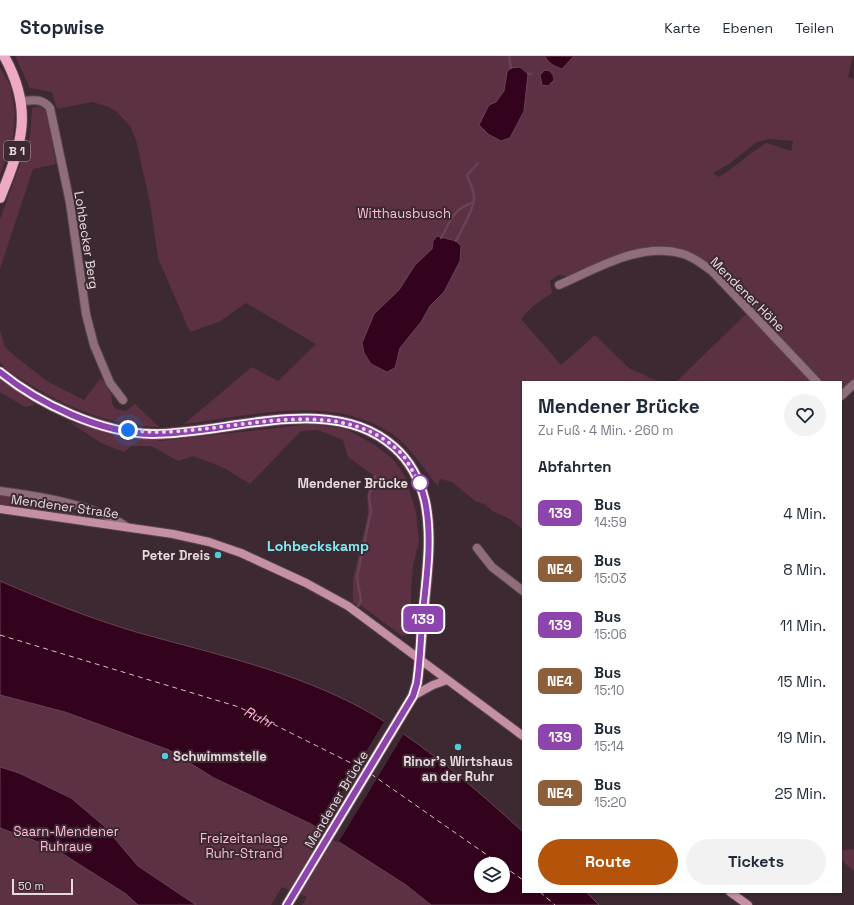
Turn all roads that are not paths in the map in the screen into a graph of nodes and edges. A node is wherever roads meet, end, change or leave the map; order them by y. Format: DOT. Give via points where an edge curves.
graph roads {
  1 [pos="4,56"];
  2 [pos="22,102"];
  3 [pos="0,198"];
  4 [pos="559,285"];
  5 [pos="0,372"];
  6 [pos="816,381"];
  7 [pos="854,384"];
  8 [pos="842,395"];
  9 [pos="123,400"];
  10 [pos="0,491"];
  11 [pos="0,509"];
  12 [pos="127,527"];
  13 [pos="477,548"];
  14 [pos="522,590"];
  15 [pos="420,660"];
  16 [pos="447,680"];
  17 [pos="411,698"];
  18 [pos="522,735"];
  19 [pos="731,893"];
  20 [pos="287,905"];
  21 [pos="748,905"];
  1 -- 2 [label="main road, B 1" via="18,85"];
  2 -- 3 [label="main road, B 1" via="22,138"];
  2 -- 9 [label="street, Lohbecker Berg" via="39,100 50,108 70,203 86,314 94,345 110,383"];
  4 -- 6 [label="street, Mendener Höhe" via="644,251 659,250 696,259 712,271"];
  5 -- 15 [label="main road, Mendener Brücke" via="42,402 117,429 151,434 309,418 350,423 388,441 411,466 420,483 425,501 428,541"];
  7 -- 8 [label="street"];
  10 -- 12 [label="street, Mendener Straße" via="40,496 113,517"];
  11 -- 12 [label="street, Mendener Straße"];
  12 -- 15 [label="street, Mendener Straße" via="201,540 241,553 344,604"];
  13 -- 14 [label="street" via="492,567"];
  15 -- 16 [label="street, Mendener Straße"];
  15 -- 17 [label="main road, Mendener Brücke" via="417,683"];
  16 -- 17 [label="street" via="432,685"];
  16 -- 18 [label="street, Mendener Straße"];
  17 -- 20 [label="main road, Mendener Brücke"];
  19 -- 21 [label="street"];
}
